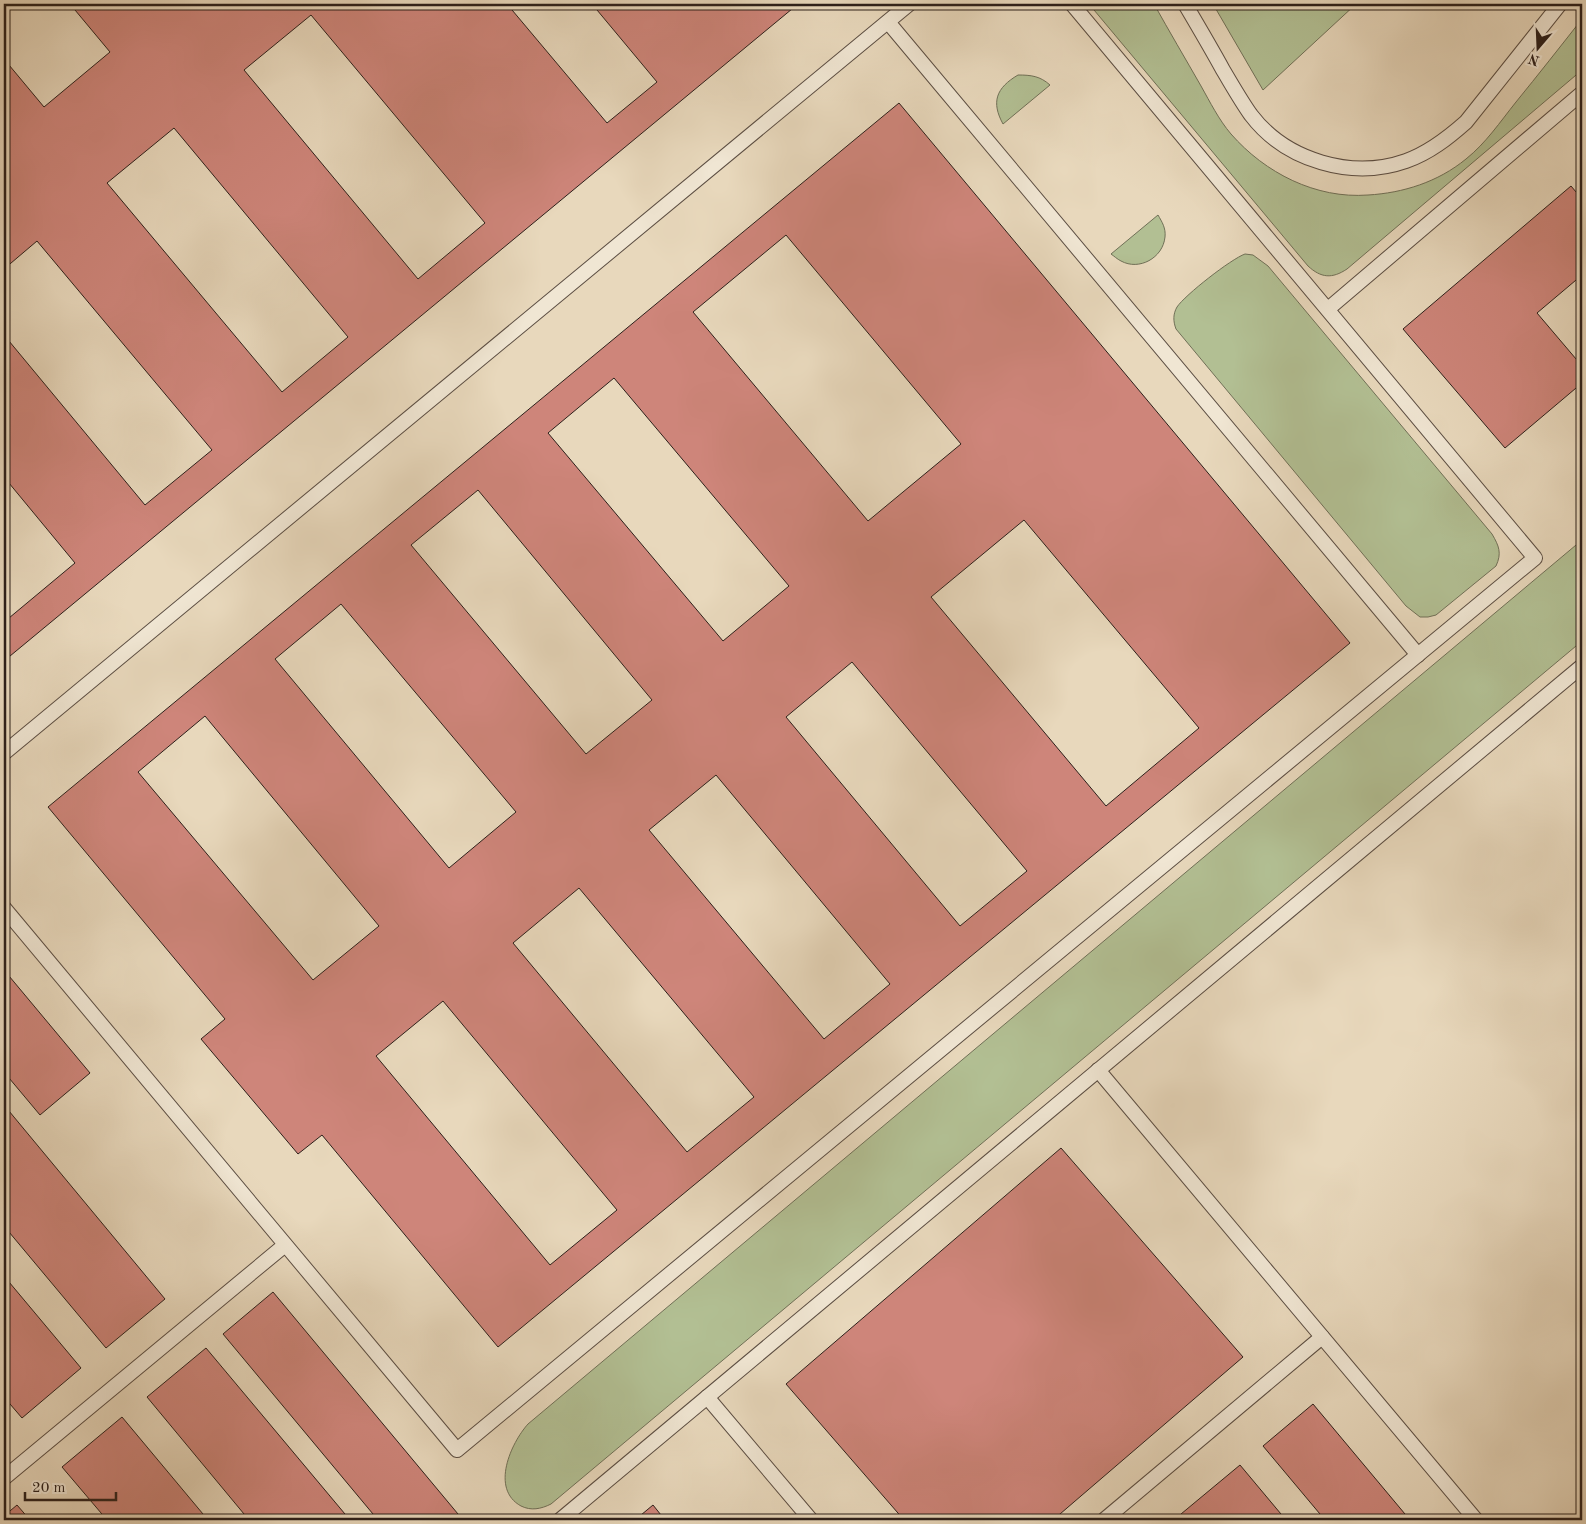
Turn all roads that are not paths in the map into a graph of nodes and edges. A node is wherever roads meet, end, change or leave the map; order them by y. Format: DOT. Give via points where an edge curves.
graph roads {
  1 [pos="909,4"];
  2 [pos="1072,4"];
  3 [pos="1185,4"];
  4 [pos="1560,4"];
  5 [pos="888,22"];
  6 [pos="1582,93"];
  7 [pos="1328,309"];
  8 [pos="1418,655"];
  9 [pos="1582,666"];
  10 [pos="4,753"];
  11 [pos="4,908"];
  12 [pos="1098,1070"];
  13 [pos="285,1245"];
  14 [pos="1322,1337"];
  15 [pos="707,1397"];
  16 [pos="4,1478"];
  17 [pos="560,1520"];
  18 [pos="811,1520"];
  19 [pos="1104,1520"];
  20 [pos="1476,1520"];
  1 -- 5 [label="lane"];
  2 -- 7 [label="lane"];
  3 -- 4 [label="lane" via="1239,96 1269,134 1310,159 1358,168 1406,162 1448,138 1466,122"];
  5 -- 8 [label="lane"];
  5 -- 10 [label="lane"];
  6 -- 7 [label="lane"];
  7 -- 8 [label="lane" via="1536,558"];
  8 -- 13 [label="lane" via="457,1450"];
  9 -- 12 [label="lane"];
  11 -- 13 [label="lane"];
  12 -- 14 [label="lane"];
  12 -- 15 [label="lane"];
  13 -- 16 [label="lane"];
  14 -- 19 [label="lane"];
  14 -- 20 [label="lane"];
  15 -- 17 [label="lane"];
  15 -- 18 [label="lane"];
}
